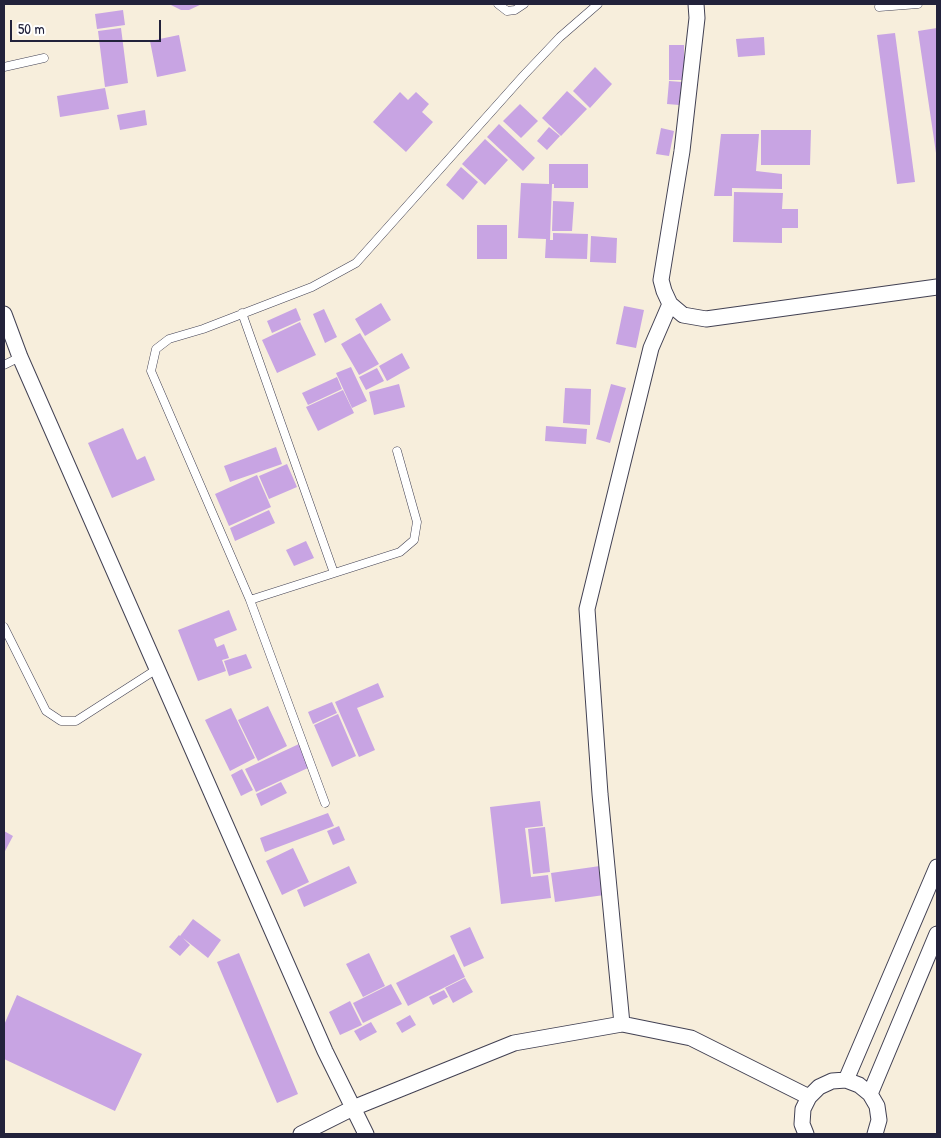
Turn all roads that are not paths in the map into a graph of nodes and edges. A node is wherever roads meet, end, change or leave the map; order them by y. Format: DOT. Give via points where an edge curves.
graph roads {
  1 [pos="498,4"];
  2 [pos="524,4"];
  3 [pos="598,4"];
  4 [pos="696,4"];
  5 [pos="918,4"];
  6 [pos="879,7"];
  7 [pos="44,58"];
  8 [pos="4,67"];
  9 [pos="937,287"];
  10 [pos="670,304"];
  11 [pos="4,314"];
  12 [pos="242,314"];
  13 [pos="20,357"];
  14 [pos="4,365"];
  15 [pos="396,451"];
  16 [pos="334,573"];
  17 [pos="250,600"];
  18 [pos="4,627"];
  19 [pos="157,669"];
  20 [pos="325,803"];
  21 [pos="936,871"];
  22 [pos="937,934"];
  23 [pos="622,1024"];
  24 [pos="846,1080"];
  25 [pos="870,1094"];
  26 [pos="809,1097"];
  27 [pos="352,1108"];
  28 [pos="301,1134"];
  29 [pos="366,1134"];
  30 [pos="806,1134"];
  31 [pos="876,1134"];
  1 -- 2 [label="lane" via="507,11"];
  3 -- 12 [label="lane" via="524,75 356,263 312,287"];
  4 -- 10 [label="street" via="682,152 662,280"];
  5 -- 6 [label="lane"];
  7 -- 8 [label="lane"];
  9 -- 10 [label="street" via="706,318 683,315"];
  10 -- 23 [label="street" via="651,348 587,609 600,794"];
  11 -- 13 [label="street"];
  12 -- 16 [label="lane"];
  12 -- 17 [label="lane" via="169,339 156,349 151,371"];
  13 -- 14 [label="lane"];
  13 -- 19 [label="street"];
  15 -- 16 [label="lane" via="417,522 414,540 400,552"];
  16 -- 17 [label="lane"];
  17 -- 20 [label="lane"];
  18 -- 19 [label="lane" via="46,711 61,721 76,721"];
  19 -- 27 [label="street"];
  21 -- 24 [label="street"];
  22 -- 25 [label="street"];
  23 -- 26 [label="street" via="690,1038"];
  23 -- 27 [label="street" via="514,1043"];
  24 -- 25 [label="street"];
  24 -- 26 [label="street" via="819,1086"];
  25 -- 31 [label="street" via="877,1106"];
  26 -- 30 [label="street" via="803,1109 802,1124"];
  27 -- 28 [label="street"];
  27 -- 29 [label="street"];
}
